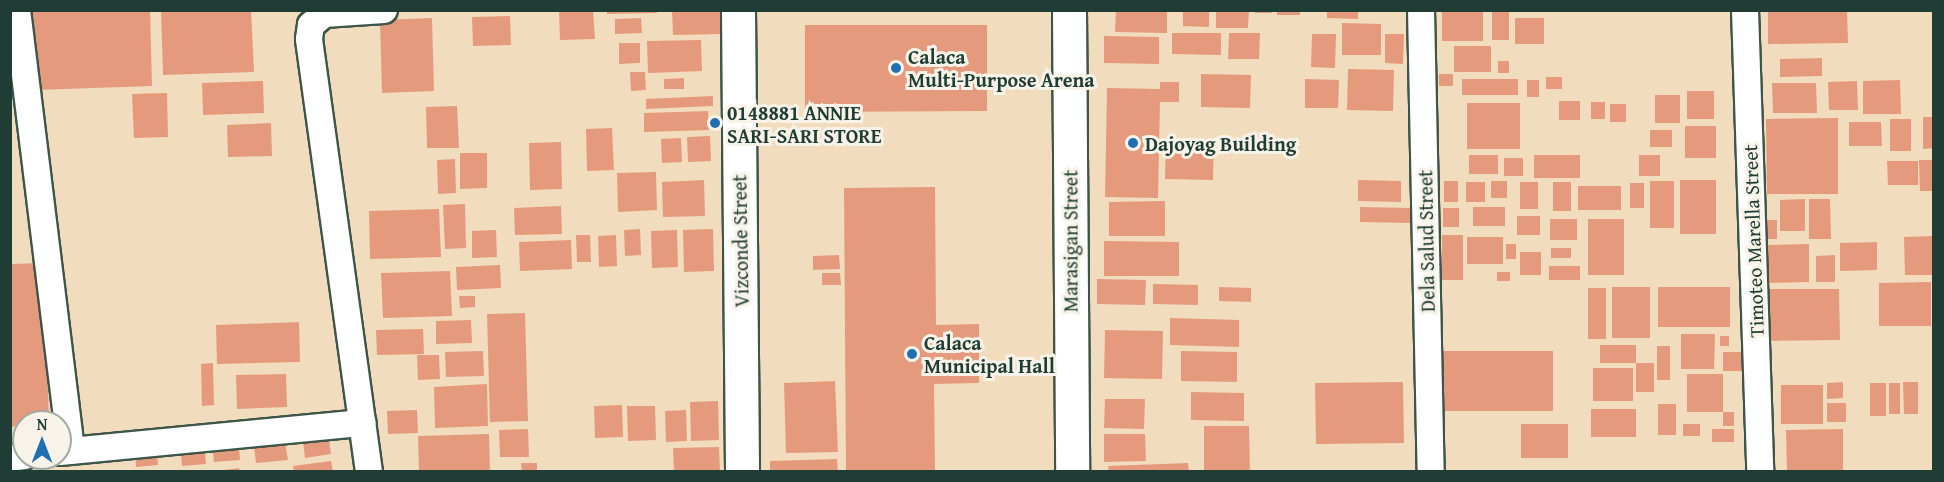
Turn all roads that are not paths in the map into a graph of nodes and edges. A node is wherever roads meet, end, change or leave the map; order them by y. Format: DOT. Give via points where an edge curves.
graph roads {
  1 [pos="17,10"];
  2 [pos="384,10"];
  3 [pos="738,10"];
  4 [pos="1069,10"];
  5 [pos="1421,10"];
  6 [pos="1745,10"];
  7 [pos="61,410"];
  8 [pos="363,423"];
  9 [pos="72,451"];
  10 [pos="369,471"];
  11 [pos="742,471"];
  12 [pos="1072,471"];
  13 [pos="1431,471"];
  14 [pos="1760,471"];
  1 -- 7 [label="street"];
  2 -- 8 [label="street" via="324,14 311,25 309,39"];
  3 -- 11 [label="main road, Vizconde Street"];
  4 -- 12 [label="main road, Marasigan Street"];
  5 -- 13 [label="street, Dela Salud Street"];
  6 -- 14 [label="street, Timoteo Marella Street"];
  8 -- 9 [label="street"];
  8 -- 10 [label="street"];
}
